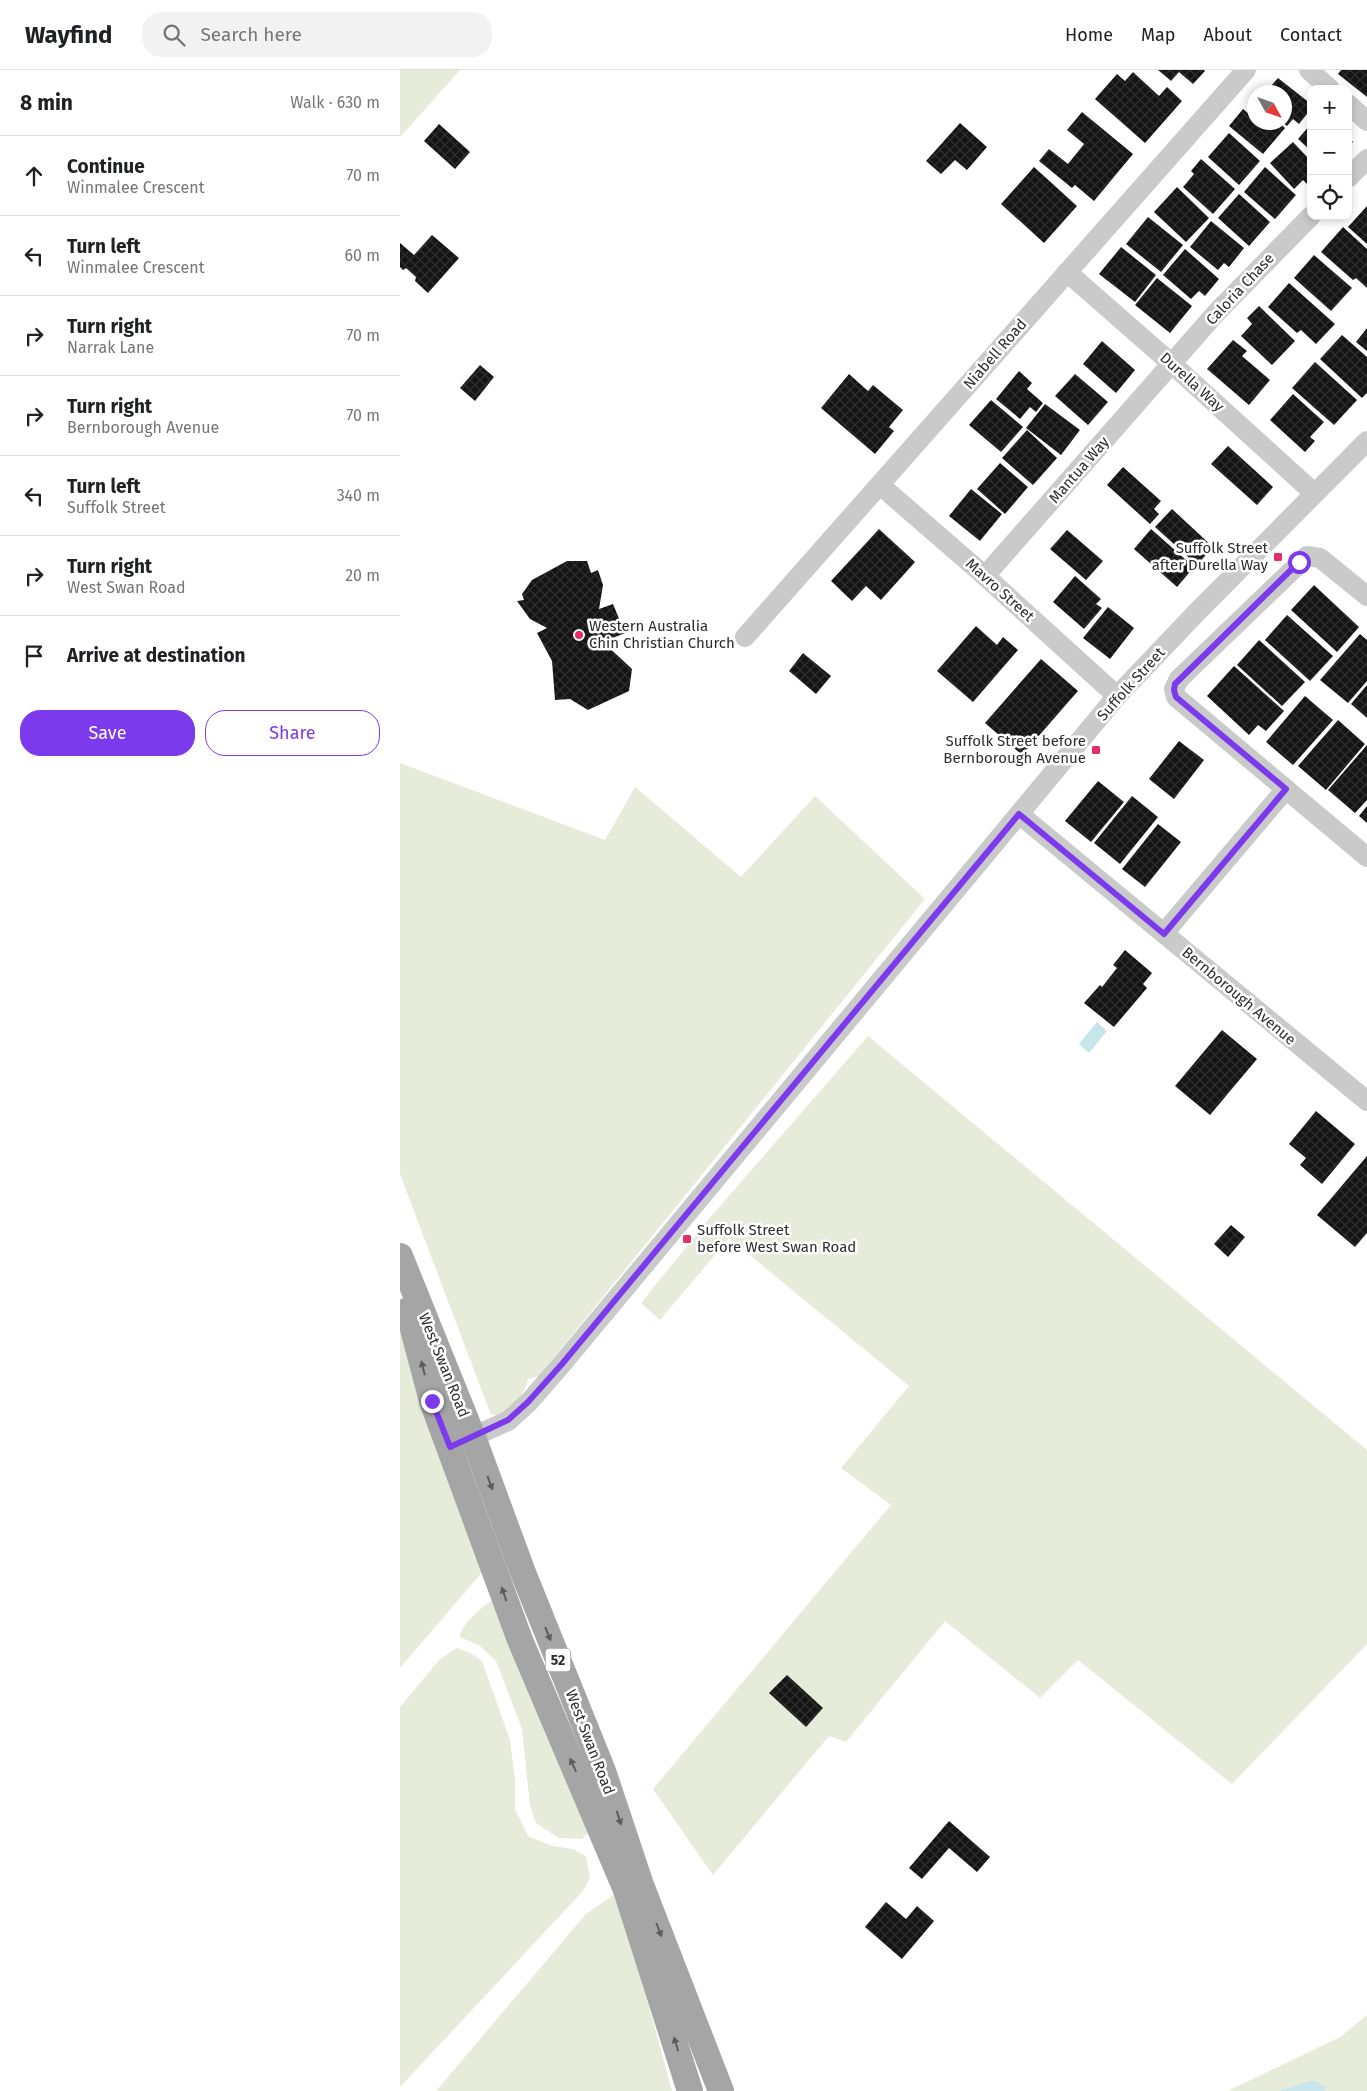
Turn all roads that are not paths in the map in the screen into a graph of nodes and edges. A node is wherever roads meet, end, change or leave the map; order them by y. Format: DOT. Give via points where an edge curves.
graph roads {
  1 [pos="1246,70"];
  2 [pos="1309,70"];
  3 [pos="1326,85"];
  4 [pos="1352,108"];
  5 [pos="1367,121"];
  6 [pos="1367,159"];
  7 [pos="1351,175"];
  8 [pos="1307,220"];
  9 [pos="1067,272"];
  10 [pos="1172,364"];
  11 [pos="1367,441"];
  12 [pos="880,485"];
  13 [pos="1314,493"];
  14 [pos="986,576"];
  15 [pos="1367,596"];
  16 [pos="745,637"];
  17 [pos="1118,696"];
  18 [pos="1286,789"];
  19 [pos="1019,814"];
  20 [pos="1367,857"];
  21 [pos="1164,934"];
  22 [pos="1367,1101"];
  23 [pos="400,1256"];
  24 [pos="400,1282"];
  25 [pos="462,1442"];
  26 [pos="690,2091"];
  27 [pos="721,2091"];
  1 -- 9 [label="street, Niabell Road"];
  2 -- 3 [label="street"];
  4 -- 5 [label="street"];
  6 -- 7 [label="street"];
  8 -- 10 [label="street, Caloria Chase" via="1237,291"];
  9 -- 10 [label="street, Durella Way"];
  9 -- 12 [label="street, Niabell Road"];
  10 -- 13 [label="street, Durella Way"];
  10 -- 14 [label="street, Mantua Way"];
  11 -- 13 [label="street, Suffolk Street"];
  12 -- 14 [label="street, Mavro Street"];
  12 -- 16 [label="street, Niabell Road"];
  13 -- 17 [label="street, Suffolk Street"];
  14 -- 17 [label="street, Mavro Street"];
  15 -- 18 [label="street" via="1320,558 1307,556 1175,684 1176,697"];
  17 -- 19 [label="street, Suffolk Street"];
  18 -- 20 [label="street"];
  18 -- 21 [label="street"];
  19 -- 21 [label="street, Bernborough Avenue"];
  19 -- 25 [label="street, Suffolk Street" via="562,1364 518,1412 495,1428"];
  21 -- 22 [label="street, Bernborough Avenue"];
  23 -- 25 [label="main road, West Swan Road / 52"];
  25 -- 24 [label="main road, West Swan Road / 52, one-way" via="432,1401"];
  26 -- 25 [label="main road, West Swan Road / 52, one-way" via="626,1890 520,1640"];
  25 -- 27 [label="main road, West Swan Road / 52, one-way" via="522,1570 603,1771 641,1885"];
}
